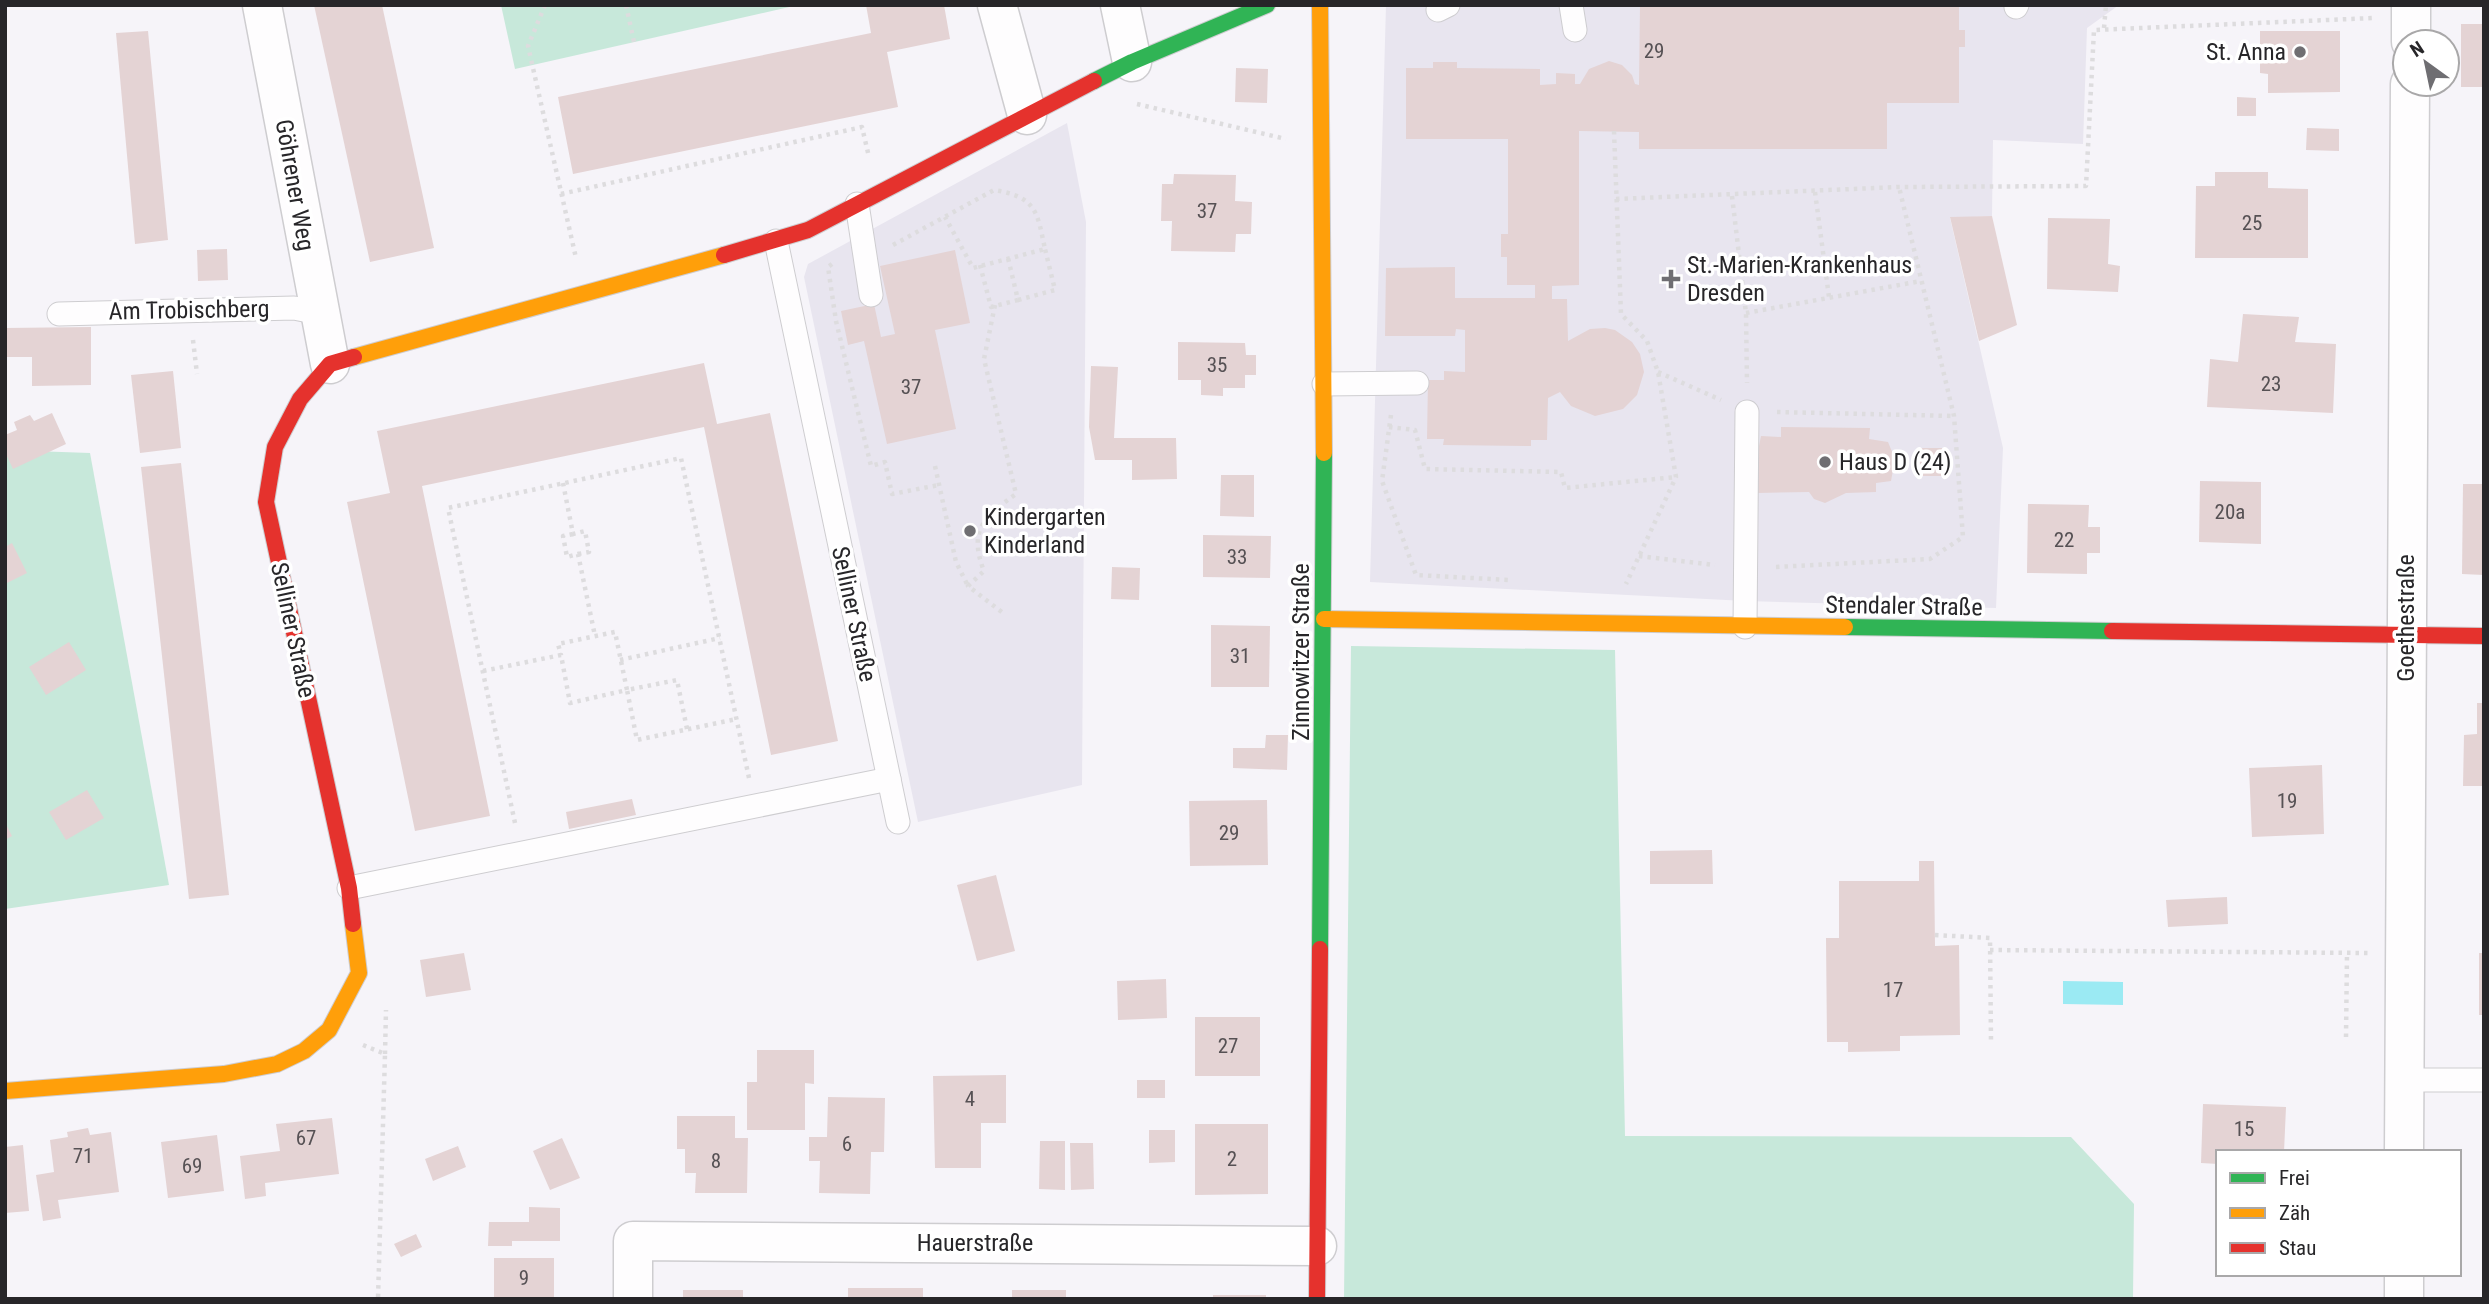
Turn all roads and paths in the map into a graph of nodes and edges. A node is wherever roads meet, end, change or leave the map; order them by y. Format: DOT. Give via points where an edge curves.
graph roads {
  1 [pos="262,5"];
  2 [pos="545,5"];
  3 [pos="626,5"];
  4 [pos="997,5"];
  5 [pos="1120,5"];
  6 [pos="1267,5"];
  7 [pos="1320,5"];
  8 [pos="1571,5"];
  9 [pos="2106,5"];
  10 [pos="2411,21"];
  11 [pos="2104,28"];
  12 [pos="1575,30"];
  13 [pos="635,42"];
  14 [pos="1132,62"];
  15 [pos="1078,90"];
  16 [pos="2410,98"];
  17 [pos="1027,115"];
  18 [pos="1615,131"];
  19 [pos="1324,148"];
  20 [pos="1899,187"];
  21 [pos="1815,192"];
  22 [pos="561,194"];
  23 [pos="1732,196"];
  24 [pos="867,199"];
  25 [pos="1616,199"];
  26 [pos="945,217"];
  27 [pos="776,241"];
  28 [pos="1045,248"];
  29 [pos="865,257"];
  30 [pos="1008,258"];
  31 [pos="980,265"];
  32 [pos="1921,281"];
  33 [pos="584,295"];
  34 [pos="871,295"];
  35 [pos="1829,297"];
  36 [pos="1018,300"];
  37 [pos="995,305"];
  38 [pos="318,313"];
  39 [pos="1746,313"];
  40 [pos="59,314"];
  41 [pos="330,364"];
  42 [pos="1658,372"];
  43 [pos="1406,383"];
  44 [pos="1324,384"];
  45 [pos="1747,412"];
  46 [pos="1954,416"];
  47 [pos="1389,426"];
  48 [pos="936,466"];
  49 [pos="1676,477"];
  50 [pos="563,483"];
  51 [pos="939,485"];
  52 [pos="573,534"];
  53 [pos="578,554"];
  54 [pos="1639,556"];
  55 [pos="1748,569"];
  56 [pos="1514,580"];
  57 [pos="1625,585"];
  58 [pos="968,586"];
  59 [pos="1003,613"];
  60 [pos="1324,620"];
  61 [pos="1745,627"];
  62 [pos="2406,634"];
  63 [pos="595,636"];
  64 [pos="2484,636"];
  65 [pos="720,638"];
  66 [pos="561,655"];
  67 [pos="620,660"];
  68 [pos="483,671"];
  69 [pos="627,691"];
  70 [pos="737,719"];
  71 [pos="687,729"];
  72 [pos="889,779"];
  73 [pos="755,806"];
  74 [pos="898,822"];
  75 [pos="522,854"];
  76 [pos="349,888"];
  77 [pos="1935,935"];
  78 [pos="1990,950"];
  79 [pos="2347,953"];
  80 [pos="2361,954"];
  81 [pos="329,1030"];
  82 [pos="2346,1037"];
  83 [pos="1991,1042"];
  84 [pos="2404,1080"];
  85 [pos="2484,1080"];
  86 [pos="5,1091"];
  87 [pos="2404,1150"];
  88 [pos="1317,1246"];
  89 [pos="2404,1276"];
  90 [pos="378,1299"];
  91 [pos="633,1299"];
  92 [pos="1317,1299"];
  93 [pos="2404,1299"];
  1 -- 38 [label="street, Göhrener Weg"];
  2 -- 22 [label="path" via="528,46"];
  3 -- 13 [label="path"];
  4 -- 17 [label="street"];
  5 -- 14 [label="street"];
  6 -- 14 [label="street"];
  7 -- 19 [label="street, Zinnowitzer Straße"];
  8 -- 12 [label="lane"];
  9 -- 11 [label="path"];
  10 -- 11 [label="path"];
  11 -- 20 [label="path" via="2094,30 2086,186"];
  14 -- 15 [label="street"];
  15 -- 17 [label="street"];
  15 -- 19 [label="path"];
  16 -- 62 [label="street, Goethestraße"];
  17 -- 24 [label="street"];
  18 -- 25 [label="path"];
  19 -- 44 [label="street, Zinnowitzer Straße"];
  20 -- 21 [label="path"];
  20 -- 32 [label="path"];
  21 -- 23 [label="path"];
  21 -- 35 [label="path"];
  22 -- 24 [label="path" via="862,127"];
  22 -- 33 [label="path"];
  23 -- 25 [label="path"];
  23 -- 39 [label="path"];
  24 -- 27 [label="street"];
  24 -- 29 [label="lane"];
  25 -- 42 [label="path" via="1621,314 1647,341"];
  26 -- 28 [label="path" via="984,193 1003,192 1037,211"];
  26 -- 29 [label="path"];
  26 -- 31 [label="path" via="973,268"];
  27 -- 33 [label="street"];
  27 -- 72 [label="lane, Selliner Straße"];
  28 -- 30 [label="path"];
  28 -- 36 [label="path" via="1055,290"];
  29 -- 34 [label="lane"];
  29 -- 51 [label="path" via="828,267 836,321 871,466 885,462 892,494"];
  30 -- 31 [label="path"];
  30 -- 36 [label="path"];
  31 -- 37 [label="path" via="991,307"];
  32 -- 35 [label="path"];
  32 -- 46 [label="path"];
  33 -- 41 [label="street"];
  35 -- 39 [label="path"];
  36 -- 37 [label="path"];
  37 -- 58 [label="path" via="984,359 1016,494 978,530 978,555 984,571"];
  38 -- 40 [label="lane, Am Trobischberg" via="294,308"];
  38 -- 41 [label="street, Göhrener Weg"];
  39 -- 45 [label="path"];
  41 -- 76 [label="street, Selliner Straße" via="300,398 275,447 266,502"];
  42 -- 45 [label="path"];
  42 -- 49 [label="path"];
  43 -- 44 [label="lane"];
  43 -- 47 [label="path"];
  44 -- 60 [label="street, Zinnowitzer Straße"];
  45 -- 46 [label="path"];
  45 -- 55 [label="lane"];
  46 -- 55 [label="path" via="1963,537 1930,559"];
  47 -- 49 [label="path" via="1415,430 1425,469 1561,472 1565,488"];
  47 -- 56 [label="path" via="1382,481 1416,575"];
  48 -- 51 [label="path"];
  49 -- 54 [label="path"];
  50 -- 52 [label="path"];
  50 -- 65 [label="path" via="681,458"];
  50 -- 68 [label="path" via="448,508"];
  51 -- 58 [label="path" via="956,562"];
  52 -- 53 [label="path" via="563,536 567,556"];
  52 -- 53 [label="path" via="585,531 589,552"];
  53 -- 63 [label="path"];
  54 -- 55 [label="path"];
  54 -- 57 [label="path"];
  55 -- 61 [label="lane"];
  58 -- 59 [label="path"];
  60 -- 61 [label="street, Stendaler Straße"];
  60 -- 88 [label="street, Zinnowitzer Straße"];
  61 -- 62 [label="street, Stendaler Straße"];
  62 -- 64 [label="street, Stendaler Straße"];
  62 -- 84 [label="street, Goethestraße"];
  63 -- 66 [label="path" via="558,644"];
  63 -- 67 [label="path" via="615,632"];
  65 -- 67 [label="path"];
  65 -- 70 [label="path"];
  66 -- 68 [label="path"];
  66 -- 69 [label="path" via="570,703"];
  67 -- 69 [label="path"];
  68 -- 75 [label="path"];
  69 -- 71 [label="path" via="677,680"];
  69 -- 71 [label="path" via="637,740"];
  70 -- 71 [label="path"];
  70 -- 73 [label="path"];
  72 -- 73 [label="lane"];
  72 -- 74 [label="lane, Selliner Straße"];
  73 -- 75 [label="lane"];
  75 -- 76 [label="lane"];
  76 -- 81 [label="street, Selliner Straße" via="359,973"];
  77 -- 78 [label="path" via="1990,938"];
  78 -- 79 [label="path"];
  78 -- 83 [label="path"];
  79 -- 80 [label="path"];
  79 -- 82 [label="path"];
  81 -- 86 [label="street, Selliner Straße" via="304,1051 224,1074"];
  81 -- 90 [label="path" via="385,1055"];
  84 -- 85 [label="lane"];
  84 -- 87 [label="street, Goethestraße"];
  88 -- 91 [label="street, Hauerstraße" via="632,1241"];
  88 -- 92 [label="street, Zinnowitzer Straße"];
  89 -- 93 [label="street"];
}
